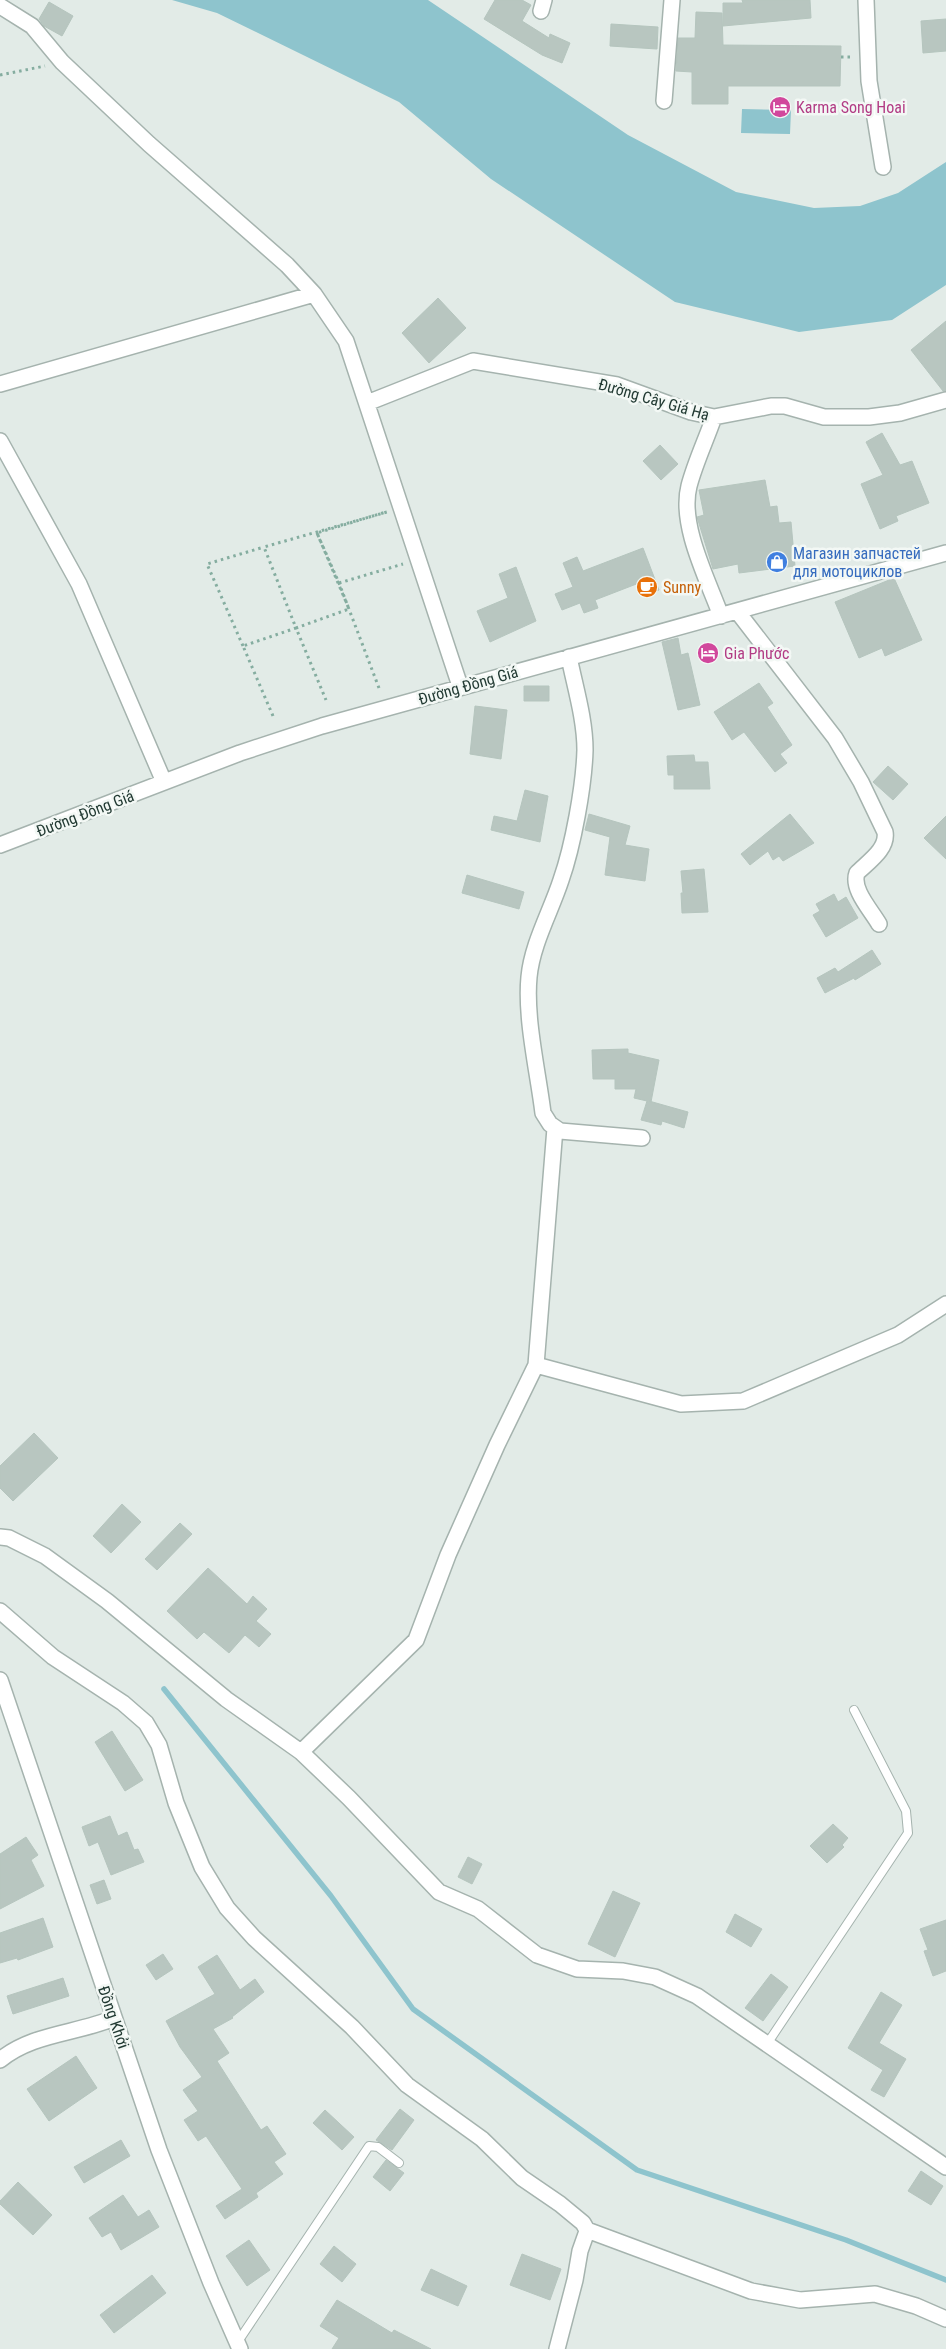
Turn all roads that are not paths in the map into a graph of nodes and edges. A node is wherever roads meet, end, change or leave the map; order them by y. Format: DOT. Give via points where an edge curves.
graph roads {
  1 [pos="672,0"];
  2 [pos="866,0"];
  3 [pos="0,6"];
  4 [pos="664,102"];
  5 [pos="883,167"];
  6 [pos="314,294"];
  7 [pos="0,384"];
  8 [pos="946,400"];
  9 [pos="367,403"];
  10 [pos="714,417"];
  11 [pos="0,442"];
  12 [pos="946,553"];
  13 [pos="737,611"];
  14 [pos="721,616"];
  15 [pos="569,657"];
  16 [pos="460,686"];
  17 [pos="164,782"];
  18 [pos="0,845"];
  19 [pos="879,924"];
  20 [pos="555,1128"];
  21 [pos="642,1138"];
  22 [pos="946,1304"];
  23 [pos="536,1365"];
  24 [pos="0,1537"];
  25 [pos="0,1611"];
  26 [pos="0,1680"];
  27 [pos="854,1710"];
  28 [pos="301,1752"];
  29 [pos="114,2018"];
  30 [pos="767,2044"];
  31 [pos="0,2060"];
  32 [pos="399,2163"];
  33 [pos="946,2167"];
  34 [pos="587,2230"];
  35 [pos="946,2319"];
  36 [pos="239,2346"];
  37 [pos="557,2349"];
  1 -- 4 [label="street"];
  2 -- 5 [label="street" via="869,82"];
  3 -- 6 [label="street" via="32,26 62,62 149,144 287,265"];
  6 -- 7 [label="street"];
  6 -- 9 [label="street" via="346,341"];
  8 -- 10 [label="street, Đường Cây Giá Hạ" via="908,412 869,417 824,417 785,406 771,406"];
  9 -- 10 [label="street, Đường Cây Giá Hạ" via="473,361 617,385"];
  9 -- 16 [label="street"];
  10 -- 14 [label="street" via="688,486 687,511 692,537"];
  11 -- 17 [label="street" via="79,584"];
  12 -- 13 [label="street, Đường Đồng Giá"];
  13 -- 14 [label="street, Đường Đồng Giá"];
  13 -- 19 [label="street" via="831,732 861,782 885,832 882,847 855,878 857,888"];
  14 -- 15 [label="street, Đường Đồng Giá"];
  15 -- 16 [label="street, Đường Đồng Giá"];
  15 -- 20 [label="street" via="584,732 584,766 566,860 529,977 530,1018 543,1113"];
  16 -- 17 [label="street, Đường Đồng Giá" via="322,726"];
  17 -- 18 [label="street, Đường Đồng Giá"];
  20 -- 21 [label="street"];
  20 -- 23 [label="street"];
  22 -- 23 [label="street" via="898,1335 743,1401 681,1404"];
  23 -- 28 [label="street" via="456,1538 416,1640"];
  24 -- 28 [label="street" via="9,1538 53,1562 226,1699"];
  25 -- 34 [label="street" via="53,1657 146,1723 159,1746 176,1803 202,1867 221,1900 254,1938 352,2027 407,2085 482,2139 522,2178 560,2204"];
  26 -- 29 [label="street, Đồng Khởi"];
  27 -- 30 [label="lane" via="906,1811 908,1832"];
  28 -- 30 [label="street" via="439,1892 478,1909 537,1955 577,1969 623,1971 655,1977 697,1996"];
  29 -- 31 [label="street" via="23,2045"];
  29 -- 36 [label="street, Đồng Khởi" via="160,2150"];
  30 -- 33 [label="street"];
  32 -- 36 [label="lane" via="378,2147 369,2146"];
  34 -- 35 [label="street" via="750,2291 800,2300 875,2294"];
  34 -- 37 [label="street"];
}
